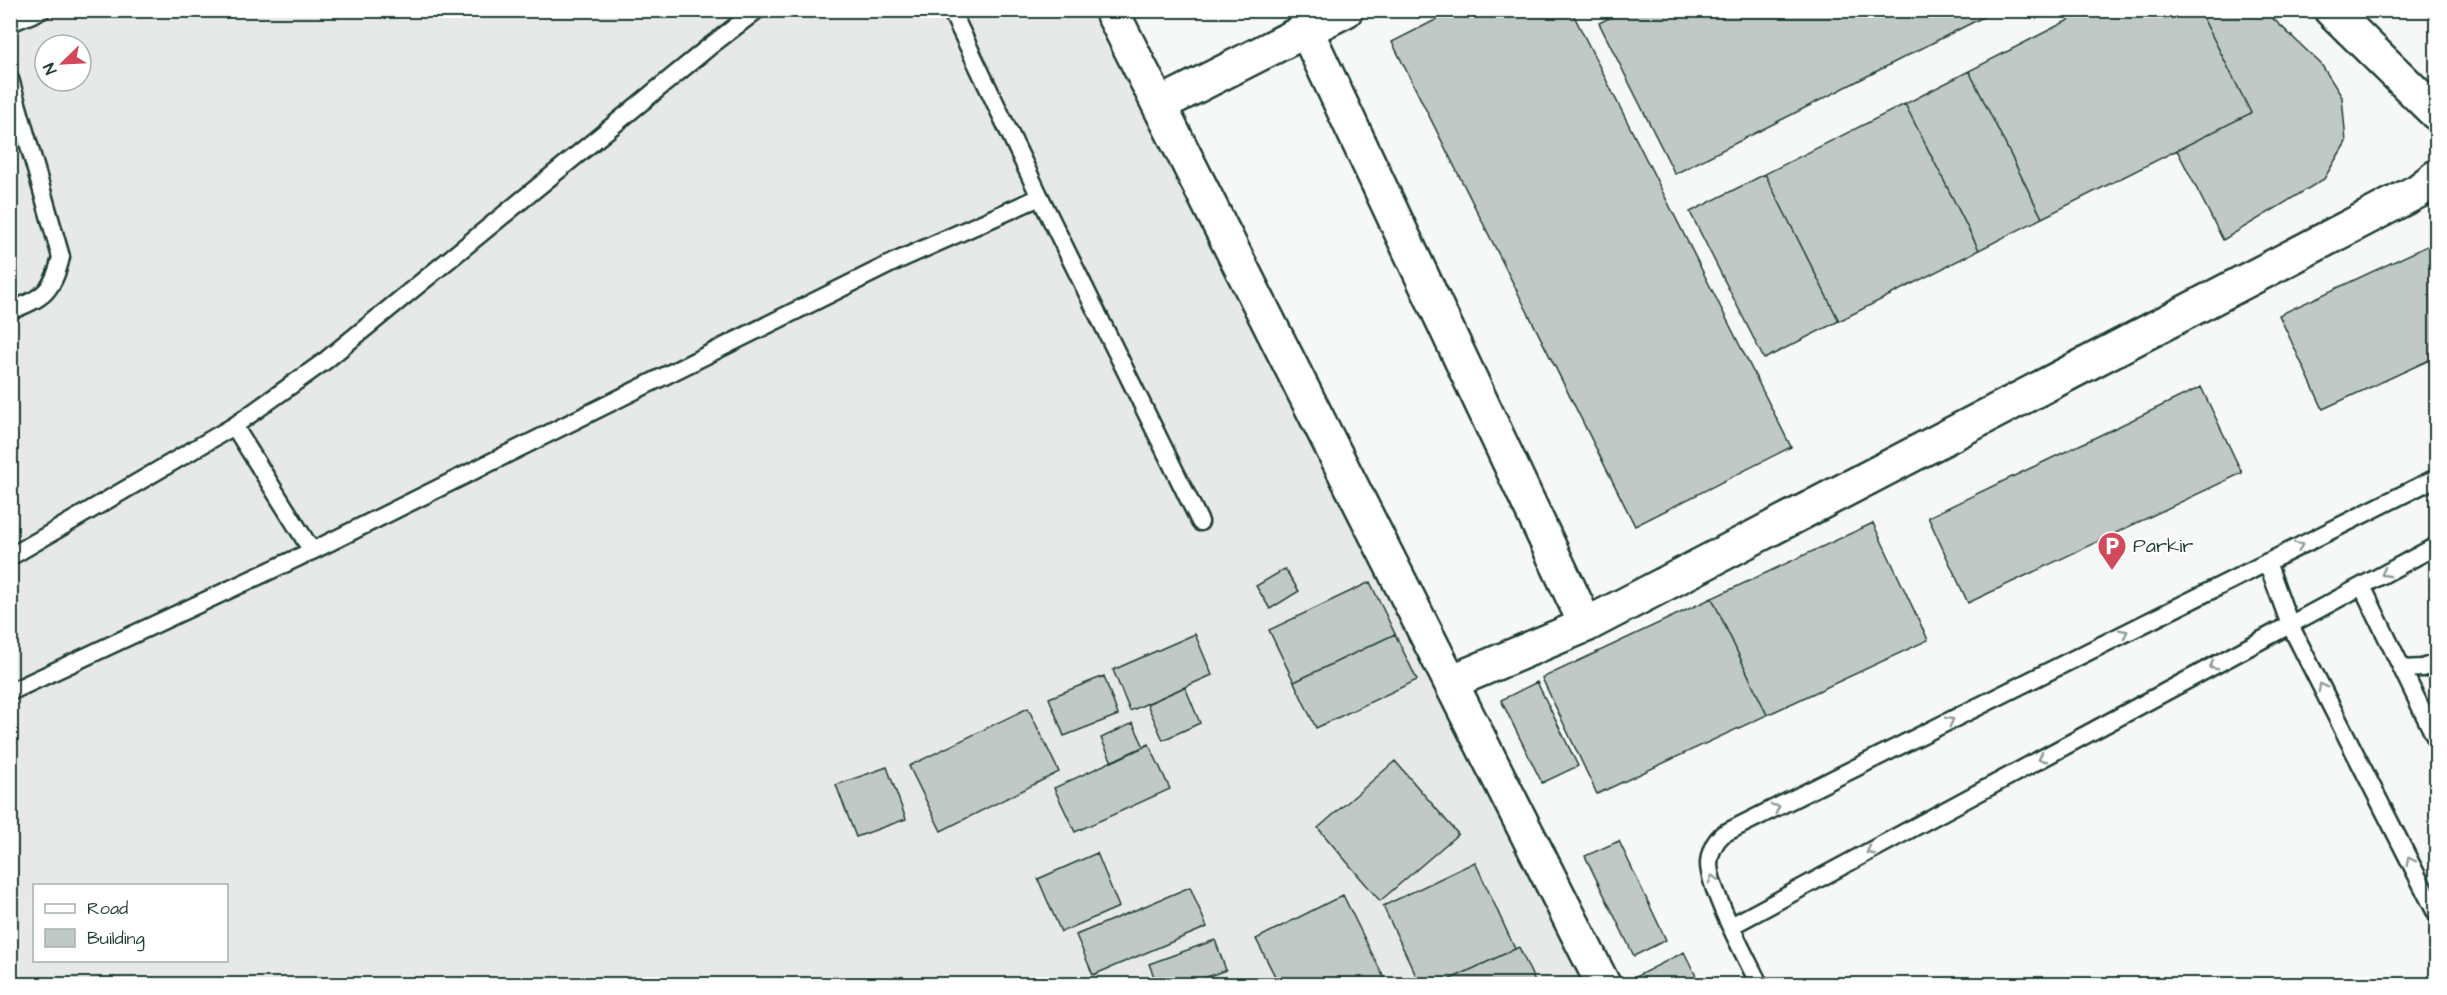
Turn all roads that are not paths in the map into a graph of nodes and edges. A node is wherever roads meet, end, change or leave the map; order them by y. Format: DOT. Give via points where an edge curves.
graph roads {
  1 [pos="42,10"];
  2 [pos="758,10"];
  3 [pos="951,10"];
  4 [pos="1111,10"];
  5 [pos="1346,10"];
  6 [pos="2331,10"];
  7 [pos="10,23"];
  8 [pos="1307,32"];
  9 [pos="10,79"];
  10 [pos="1159,105"];
  11 [pos="2436,113"];
  12 [pos="2436,177"];
  13 [pos="1040,197"];
  14 [pos="10,311"];
  15 [pos="234,426"];
  16 [pos="2436,478"];
  17 [pos="1200,522"];
  18 [pos="2436,546"];
  19 [pos="312,550"];
  20 [pos="10,556"];
  21 [pos="2267,562"];
  22 [pos="2362,586"];
  23 [pos="1586,625"];
  24 [pos="2290,625"];
  25 [pos="2436,663"];
  26 [pos="2402,669"];
  27 [pos="1451,682"];
  28 [pos="10,692"];
  29 [pos="2436,739"];
  30 [pos="2436,913"];
  31 [pos="1731,926"];
  32 [pos="1603,984"];
  33 [pos="1759,984"];
  1 -- 7 [label="lane"];
  2 -- 15 [label="lane" via="325,361"];
  3 -- 13 [label="lane"];
  4 -- 10 [label="street"];
  5 -- 8 [label="street"];
  6 -- 11 [label="street"];
  8 -- 10 [label="street"];
  8 -- 23 [label="street"];
  9 -- 14 [label="lane" via="61,257 56,280 39,298"];
  10 -- 27 [label="street"];
  12 -- 23 [label="street" via="2397,202"];
  13 -- 17 [label="lane"];
  13 -- 19 [label="lane" via="894,262"];
  15 -- 19 [label="lane"];
  15 -- 20 [label="lane"];
  21 -- 16 [label="lane, one-way"];
  18 -- 22 [label="lane, one-way"];
  19 -- 28 [label="lane"];
  21 -- 24 [label="lane"];
  31 -- 21 [label="lane, one-way" via="1709,865 1716,841 1723,834"];
  22 -- 24 [label="lane"];
  22 -- 26 [label="lane"];
  23 -- 27 [label="street"];
  30 -- 24 [label="lane, one-way"];
  24 -- 31 [label="lane, one-way"];
  25 -- 26 [label="lane"];
  26 -- 29 [label="lane"];
  27 -- 32 [label="street"];
  31 -- 33 [label="lane"];
}
